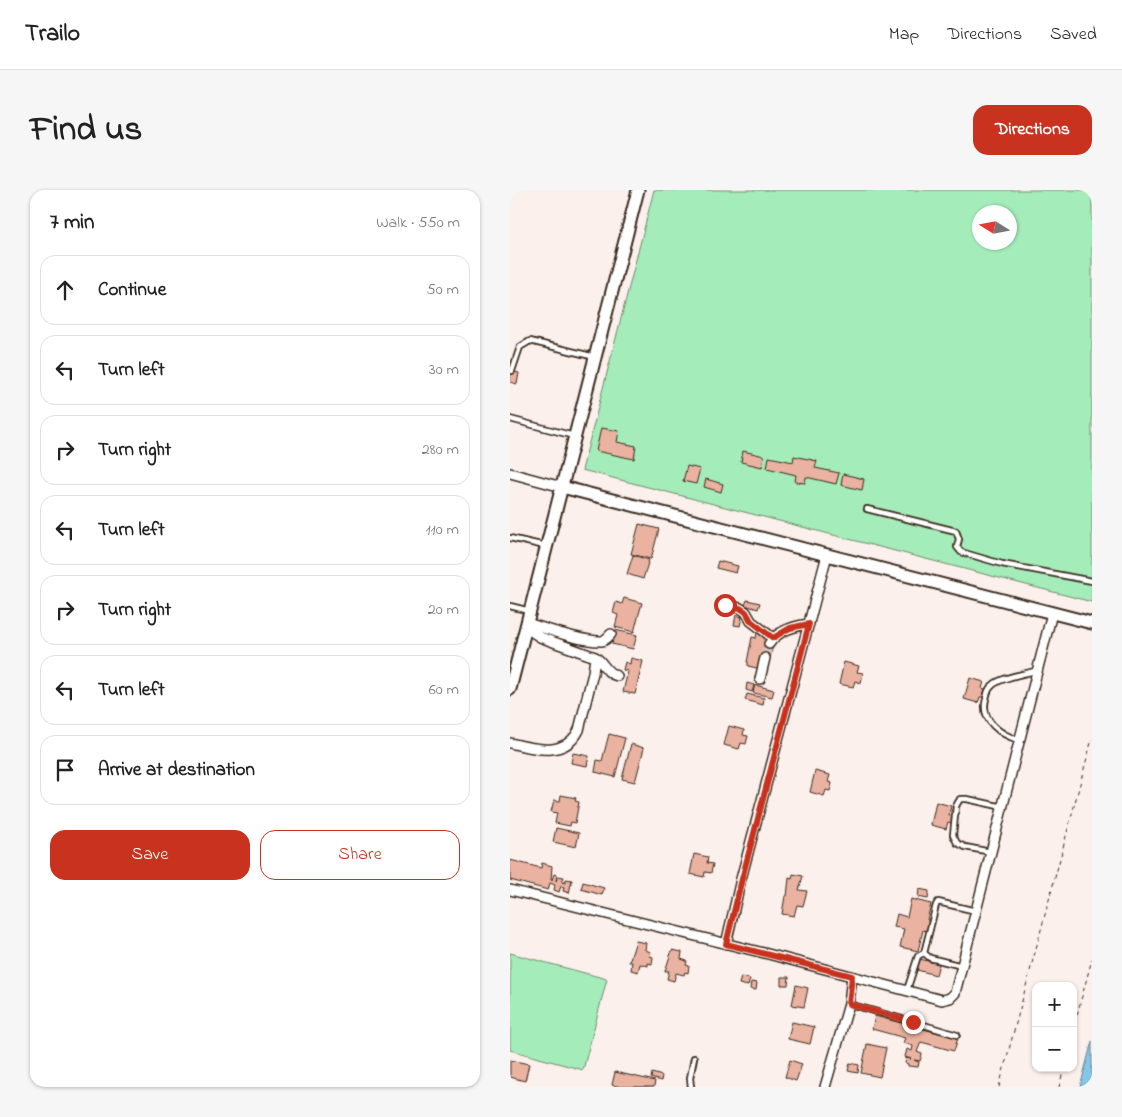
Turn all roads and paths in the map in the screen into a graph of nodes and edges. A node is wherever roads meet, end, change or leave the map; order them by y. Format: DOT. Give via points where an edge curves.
graph roads {
  1 [pos="638,190"];
  2 [pos="595,357"];
  3 [pos="512,371"];
  4 [pos="510,419"];
  5 [pos="574,436"];
  6 [pos="510,473"];
  7 [pos="562,487"];
  8 [pos="867,510"];
  9 [pos="510,538"];
  10 [pos="546,547"];
  11 [pos="827,555"];
  12 [pos="1092,581"];
  13 [pos="725,605"];
  14 [pos="510,606"];
  15 [pos="530,611"];
  16 [pos="1052,613"];
  17 [pos="1092,623"];
  18 [pos="809,624"];
  19 [pos="526,625"];
  20 [pos="611,634"];
  21 [pos="595,657"];
  22 [pos="765,658"];
  23 [pos="1038,670"];
  24 [pos="617,676"];
  25 [pos="760,679"];
  26 [pos="510,689"];
  27 [pos="1092,739"];
  28 [pos="1019,740"];
  29 [pos="510,743"];
  30 [pos="1004,807"];
  31 [pos="992,852"];
  32 [pos="510,890"];
  33 [pos="976,911"];
  34 [pos="726,944"];
  35 [pos="924,953"];
  36 [pos="1092,959"];
  37 [pos="962,966"];
  38 [pos="852,976"];
  39 [pos="907,990"];
  40 [pos="849,1004"];
  41 [pos="913,1022"];
  42 [pos="924,1025"];
  43 [pos="1074,1027"];
  44 [pos="957,1035"];
  45 [pos="694,1058"];
  46 [pos="1063,1072"];
  47 [pos="691,1087"];
  48 [pos="825,1087"];
  49 [pos="999,1087"];
  50 [pos="1059,1087"];
  1 -- 2 [label="street"];
  2 -- 3 [label="lane" via="530,341 520,347"];
  2 -- 5 [label="street"];
  4 -- 5 [label="lane"];
  5 -- 7 [label="street"];
  6 -- 7 [label="street"];
  7 -- 10 [label="street"];
  7 -- 11 [label="street"];
  8 -- 12 [label="lane" via="956,531 957,547 961,552 1002,564"];
  9 -- 10 [label="lane"];
  10 -- 15 [label="street"];
  11 -- 16 [label="street"];
  11 -- 18 [label="street"];
  13 -- 18 [label="street" via="746,612 771,641 790,628"];
  14 -- 15 [label="lane"];
  15 -- 19 [label="street"];
  16 -- 17 [label="street"];
  16 -- 23 [label="street"];
  18 -- 34 [label="street"];
  19 -- 20 [label="street" via="603,641"];
  19 -- 21 [label="street" via="540,637"];
  19 -- 26 [label="street"];
  21 -- 24 [label="street" via="610,674"];
  21 -- 29 [label="street" via="576,736 550,751"];
  22 -- 25 [label="street"];
  23 -- 28 [label="street"];
  23 -- 28 [label="lane" via="993,684 986,697 985,711 994,728"];
  27 -- 49 [label="path"];
  28 -- 30 [label="street"];
  30 -- 31 [label="street"];
  30 -- 31 [label="lane" via="968,799 960,799 956,806 953,835 957,843"];
  31 -- 33 [label="street"];
  32 -- 34 [label="street"];
  33 -- 35 [label="lane" via="938,902"];
  33 -- 37 [label="street"];
  34 -- 38 [label="street"];
  35 -- 37 [label="lane" via="930,958"];
  35 -- 39 [label="lane" via="918,956"];
  36 -- 43 [label="path"];
  37 -- 39 [label="street" via="955,993 947,1000"];
  38 -- 39 [label="street"];
  38 -- 40 [label="street"];
  40 -- 41 [label="lane"];
  40 -- 48 [label="street"];
  42 -- 44 [label="lane"];
  45 -- 47 [label="lane"];
  46 -- 50 [label="path"];
}
